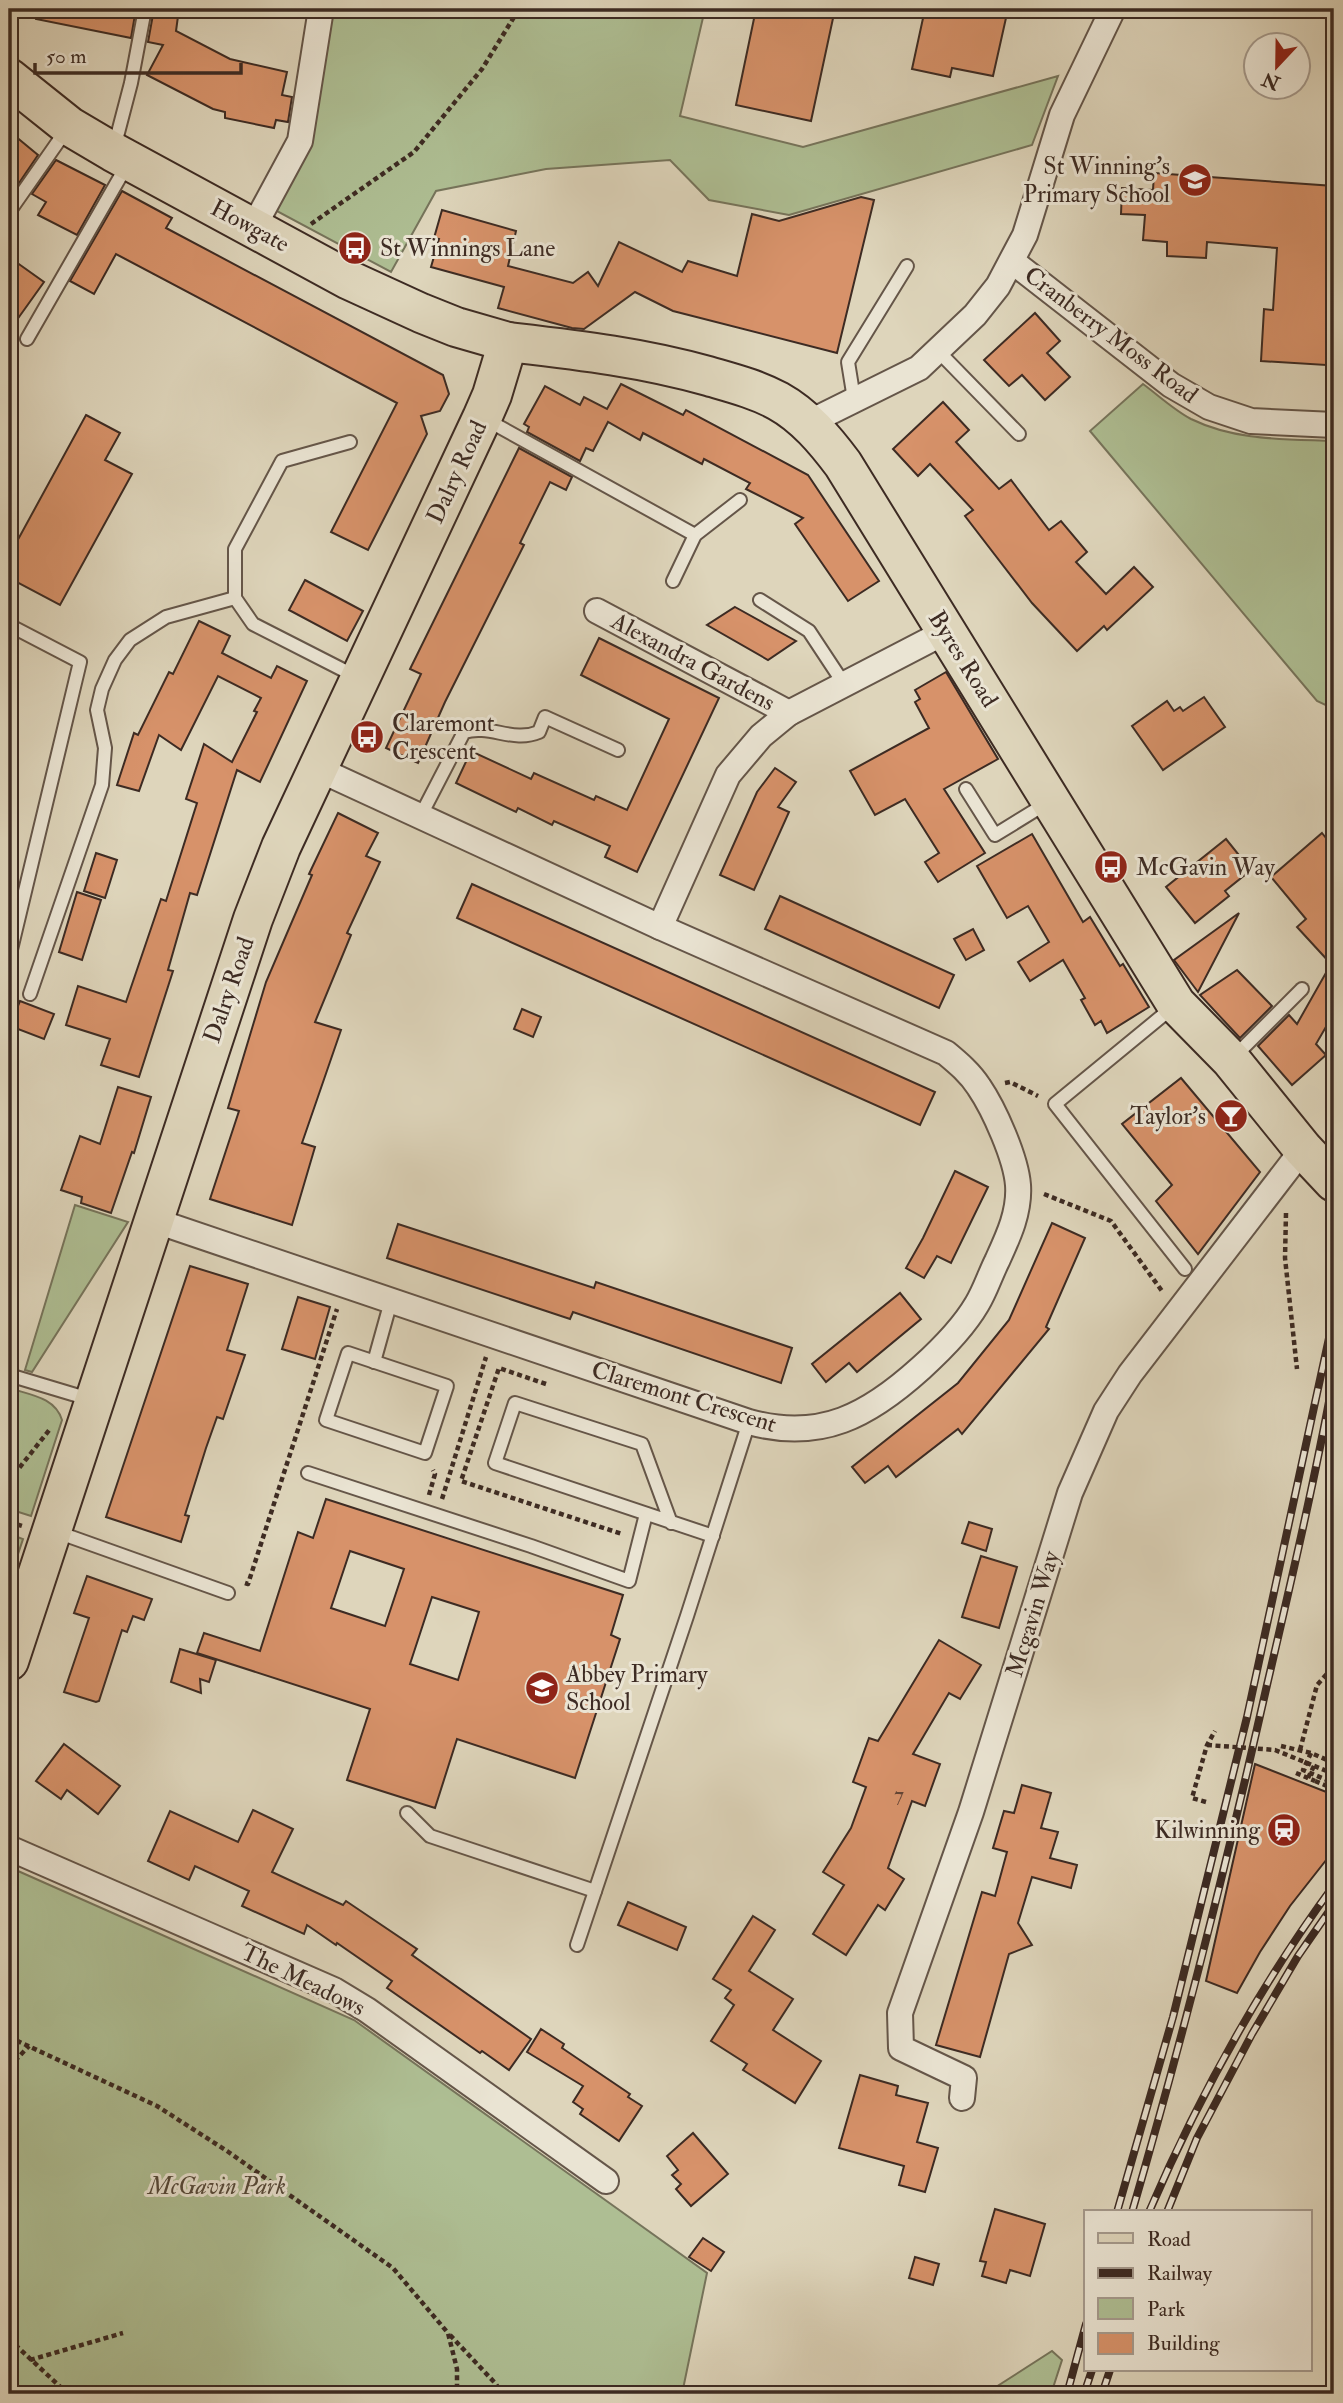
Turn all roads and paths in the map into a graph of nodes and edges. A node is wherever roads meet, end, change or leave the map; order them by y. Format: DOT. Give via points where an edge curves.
graph roads {
  1 [pos="145,9"];
  2 [pos="321,9"];
  3 [pos="519,9"];
  4 [pos="1113,9"];
  5 [pos="9,78"];
  6 [pos="69,126"];
  7 [pos="121,157"];
  8 [pos="9,212"];
  9 [pos="266,235"];
  10 [pos="1013,261"];
  11 [pos="907,266"];
  12 [pos="27,339"];
  13 [pos="508,342"];
  14 [pos="938,351"];
  15 [pos="854,400"];
  16 [pos="482,418"];
  17 [pos="808,423"];
  18 [pos="1334,425"];
  19 [pos="1019,435"];
  20 [pos="349,442"];
  21 [pos="740,500"];
  22 [pos="695,535"];
  23 [pos="673,581"];
  24 [pos="235,598"];
  25 [pos="760,600"];
  26 [pos="597,611"];
  27 [pos="9,625"];
  28 [pos="947,631"];
  29 [pos="362,680"];
  30 [pos="844,684"];
  31 [pos="789,713"];
  32 [pos="618,750"];
  33 [pos="318,769"];
  34 [pos="966,789"];
  35 [pos="1051,801"];
  36 [pos="420,817"];
  37 [pos="660,928"];
  38 [pos="9,958"];
  39 [pos="1302,989"];
  40 [pos="30,994"];
  41 [pos="1176,1004"];
  42 [pos="1231,1060"];
  43 [pos="980,1088"];
  44 [pos="1055,1104"];
  45 [pos="1303,1149"];
  46 [pos="1334,1182"];
  47 [pos="1018,1184"];
  48 [pos="1286,1210"];
  49 [pos="153,1220"];
  50 [pos="1185,1269"];
  51 [pos="345,1286"];
  52 [pos="391,1301"];
  53 [pos="1177,1312"];
  54 [pos="492,1336"];
  55 [pos="374,1362"];
  56 [pos="1297,1369"];
  57 [pos="9,1375"];
  58 [pos="85,1398"];
  59 [pos="748,1422"];
  60 [pos="425,1453"];
  61 [pos="308,1473"];
  62 [pos="9,1481"];
  63 [pos="430,1514"];
  64 [pos="646,1514"];
  65 [pos="671,1523"];
  66 [pos="51,1530"];
  67 [pos="713,1536"];
  68 [pos="226,1593"];
  69 [pos="9,1661"];
  70 [pos="1334,1666"];
  71 [pos="1215,1731"];
  72 [pos="1207,1745"];
  73 [pos="1281,1746"];
  74 [pos="1300,1750"];
  75 [pos="1311,1753"];
  76 [pos="1334,1763"];
  77 [pos="1314,1766"];
  78 [pos="1300,1773"];
  79 [pos="1334,1774"];
  80 [pos="1308,1778"];
  81 [pos="1334,1783"];
  82 [pos="1334,1789"];
  83 [pos="1206,1802"];
  84 [pos="407,1813"];
  85 [pos="9,1848"];
  86 [pos="595,1891"];
  87 [pos="577,1945"];
  88 [pos="9,2037"];
  89 [pos="29,2046"];
  90 [pos="9,2067"];
  91 [pos="962,2098"];
  92 [pos="606,2181"];
  93 [pos="123,2333"];
  94 [pos="448,2333"];
  95 [pos="9,2339"];
  96 [pos="30,2360"];
  97 [pos="68,2394"];
  98 [pos="457,2394"];
  99 [pos="503,2394"];
  1 -- 7 [label="lane"];
  2 -- 9 [label="street" via="300,141"];
  3 -- 9 [label="path" via="482,69 414,152 318,220"];
  4 -- 10 [label="street" via="1062,115"];
  5 -- 6 [label="main road, Howgate"];
  6 -- 7 [label="main road, Howgate"];
  6 -- 8 [label="lane"];
  7 -- 9 [label="main road, Howgate"];
  7 -- 12 [label="lane"];
  9 -- 13 [label="main road, Howgate" via="421,313"];
  10 -- 14 [label="street" via="975,315"];
  10 -- 18 [label="street, Cranberry Moss Road" via="1171,385 1209,407 1251,421"];
  11 -- 15 [label="lane" via="848,362"];
  13 -- 16 [label="main road, Dalry Road"];
  13 -- 17 [label="main road, Byres Road" via="658,362 748,387 780,402"];
  14 -- 15 [label="street" via="904,377"];
  14 -- 19 [label="lane"];
  15 -- 17 [label="street"];
  16 -- 22 [label="lane"];
  16 -- 29 [label="main road, Dalry Road"];
  17 -- 28 [label="main road, Byres Road" via="842,464"];
  20 -- 24 [label="lane" via="282,461 235,549"];
  21 -- 22 [label="lane"];
  22 -- 23 [label="lane"];
  24 -- 29 [label="lane" via="253,625"];
  24 -- 40 [label="lane" via="166,617 130,640 115,660 97,710 105,748 102,785"];
  25 -- 30 [label="lane" via="809,631"];
  26 -- 31 [label="street, Alexandra Gardens"];
  27 -- 38 [label="lane" via="80,662"];
  28 -- 30 [label="street"];
  28 -- 35 [label="main road, Byres Road"];
  29 -- 33 [label="main road, Dalry Road"];
  30 -- 31 [label="street"];
  31 -- 37 [label="street" via="761,736 728,775"];
  32 -- 36 [label="lane" via="545,717 539,732 526,738 486,730 464,732"];
  33 -- 36 [label="street, Claremont Crescent"];
  33 -- 49 [label="main road, Dalry Road" via="254,919"];
  34 -- 35 [label="lane" via="995,835"];
  35 -- 41 [label="main road, Byres Road"];
  36 -- 37 [label="street, Claremont Crescent"];
  37 -- 43 [label="street, Claremont Crescent" via="946,1053"];
  39 -- 42 [label="lane"];
  41 -- 42 [label="main road, Byres Road"];
  41 -- 44 [label="lane"];
  42 -- 45 [label="main road, Byres Road"];
  43 -- 44 [label="path" via="1010,1082"];
  43 -- 47 [label="street, Claremont Crescent" via="1012,1156"];
  44 -- 50 [label="lane"];
  45 -- 46 [label="main road, Byres Road"];
  45 -- 53 [label="street, Mcgavin Way"];
  47 -- 53 [label="path" via="1111,1222"];
  47 -- 59 [label="street, Claremont Crescent" via="1014,1223 977,1305 936,1355 891,1395 850,1418 816,1427 771,1429"];
  48 -- 56 [label="path" via="1285,1258"];
  49 -- 51 [label="street, Claremont Crescent"];
  49 -- 58 [label="main road, Dalry Road"];
  51 -- 52 [label="street, Claremont Crescent"];
  51 -- 68 [label="path" via="248,1584 228,1576"];
  52 -- 54 [label="street, Claremont Crescent"];
  52 -- 55 [label="lane"];
  53 -- 91 [label="street, Mcgavin Way" via="1106,1411 1070,1493 971,1812 900,2013 901,2048 964,2078"];
  54 -- 59 [label="street, Claremont Crescent"];
  54 -- 63 [label="path"];
  55 -- 60 [label="lane" via="447,1386"];
  55 -- 60 [label="lane" via="348,1353 326,1420"];
  57 -- 58 [label="lane"];
  58 -- 62 [label="path"];
  58 -- 66 [label="main road, Dalry Road"];
  59 -- 67 [label="lane"];
  60 -- 63 [label="path" via="435,1474"];
  61 -- 63 [label="lane"];
  63 -- 64 [label="lane" via="629,1581"];
  64 -- 65 [label="lane"];
  64 -- 65 [label="lane" via="495,1464 515,1403 642,1444"];
  65 -- 67 [label="lane"];
  66 -- 68 [label="lane"];
  66 -- 69 [label="main road, Dalry Road"];
  67 -- 86 [label="lane"];
  70 -- 74 [label="path" via="1317,1685"];
  71 -- 72 [label="path"];
  72 -- 77 [label="path, bridge" via="1275,1750"];
  72 -- 83 [label="path" via="1192,1798"];
  73 -- 74 [label="path"];
  74 -- 75 [label="path"];
  75 -- 76 [label="path"];
  75 -- 78 [label="path"];
  77 -- 79 [label="path, bridge"];
  77 -- 80 [label="path, bridge"];
  78 -- 80 [label="path, bridge"];
  78 -- 81 [label="path"];
  80 -- 82 [label="path, bridge"];
  84 -- 86 [label="lane" via="430,1836"];
  85 -- 92 [label="street, The Meadows" via="334,1990"];
  86 -- 87 [label="lane"];
  88 -- 89 [label="path"];
  89 -- 90 [label="path"];
  89 -- 94 [label="path" via="158,2106 228,2151 393,2268"];
  93 -- 96 [label="path"];
  94 -- 98 [label="path" via="457,2369"];
  94 -- 99 [label="path"];
  95 -- 96 [label="path"];
  96 -- 97 [label="path"];
}
